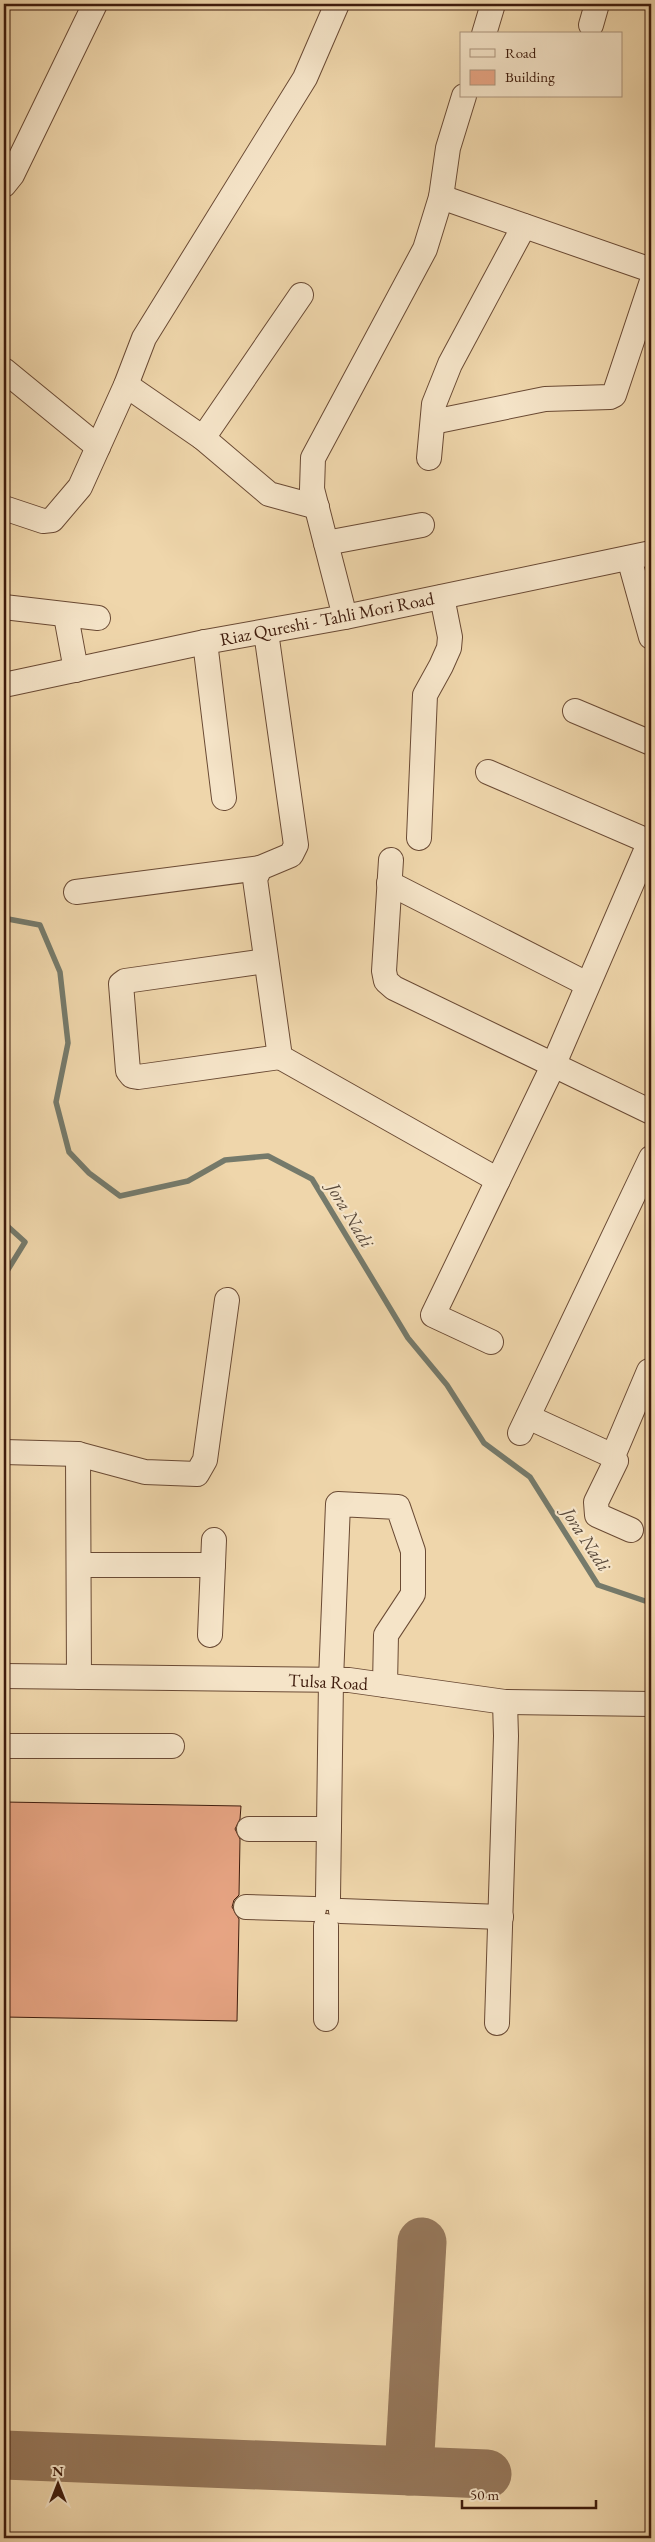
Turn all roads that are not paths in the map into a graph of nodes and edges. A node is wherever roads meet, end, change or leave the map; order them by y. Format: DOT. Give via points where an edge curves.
graph roads {
  1 [pos="95,4"];
  2 [pos="338,4"];
  3 [pos="493,4"];
  4 [pos="485,32"];
  5 [pos="463,98"];
  6 [pos="4,185"];
  7 [pos="441,197"];
  8 [pos="524,226"];
  9 [pos="651,270"];
  10 [pos="651,284"];
  11 [pos="301,295"];
  12 [pos="4,370"];
  13 [pos="126,385"];
  14 [pos="433,422"];
  15 [pos="203,438"];
  16 [pos="98,447"];
  17 [pos="429,458"];
  18 [pos="316,507"];
  19 [pos="4,508"];
  20 [pos="422,525"];
  21 [pos="326,543"];
  22 [pos="640,555"];
  23 [pos="442,597"];
  24 [pos="4,607"];
  25 [pos="66,616"];
  26 [pos="345,617"];
  27 [pos="98,618"];
  28 [pos="266,632"];
  29 [pos="651,637"];
  30 [pos="205,642"];
  31 [pos="76,670"];
  32 [pos="4,685"];
  33 [pos="575,711"];
  34 [pos="651,743"];
  35 [pos="488,772"];
  36 [pos="224,798"];
  37 [pos="420,838"];
  38 [pos="650,844"];
  39 [pos="260,868"];
  40 [pos="76,892"];
  41 [pos="266,961"];
  42 [pos="587,984"];
  43 [pos="280,1056"];
  44 [pos="552,1066"];
  45 [pos="651,1112"];
  46 [pos="651,1158"];
  47 [pos="498,1180"];
  48 [pos="227,1300"];
  49 [pos="491,1342"];
  50 [pos="649,1371"];
  51 [pos="4,1452"];
  52 [pos="78,1454"];
  53 [pos="613,1456"];
  54 [pos="631,1530"];
  55 [pos="214,1540"];
  56 [pos="79,1564"];
  57 [pos="213,1565"];
  58 [pos="210,1635"];
  59 [pos="4,1676"];
  60 [pos="79,1677"];
  61 [pos="331,1680"];
  62 [pos="385,1685"];
  63 [pos="505,1702"];
  64 [pos="651,1704"];
  65 [pos="4,1746"];
  66 [pos="172,1746"];
  67 [pos="249,1829"];
  68 [pos="330,1829"];
  69 [pos="246,1907"];
  70 [pos="327,1911"];
  71 [pos="501,1917"];
  72 [pos="326,2019"];
  73 [pos="497,2023"];
  1 -- 6 [label="street" via="12,175"];
  2 -- 13 [label="street" via="305,78 144,338"];
  3 -- 4 [label="street"];
  5 -- 7 [label="street" via="448,148"];
  7 -- 8 [label="street"];
  7 -- 18 [label="street" via="426,249 313,458 312,489"];
  8 -- 9 [label="street"];
  8 -- 14 [label="street" via="450,364 434,404"];
  10 -- 14 [label="street" via="614,395 545,399"];
  11 -- 15 [label="street"];
  12 -- 16 [label="street"];
  13 -- 15 [label="street"];
  13 -- 16 [label="street"];
  14 -- 17 [label="street"];
  15 -- 18 [label="street" via="269,494"];
  16 -- 19 [label="street" via="80,487 52,520 43,521"];
  18 -- 21 [label="street"];
  20 -- 21 [label="street"];
  21 -- 26 [label="street"];
  22 -- 23 [label="street, Riaz Qureshi - Tahli Mori Road"];
  22 -- 29 [label="street"];
  23 -- 26 [label="street, Riaz Qureshi - Tahli Mori Road"];
  23 -- 37 [label="street" via="449,648 426,695"];
  24 -- 25 [label="street"];
  25 -- 27 [label="street"];
  25 -- 31 [label="street"];
  26 -- 28 [label="street, Riaz Qureshi - Tahli Mori Road"];
  28 -- 30 [label="street, Riaz Qureshi - Tahli Mori Road"];
  28 -- 39 [label="street" via="296,845 291,855"];
  30 -- 31 [label="street, Riaz Qureshi - Tahli Mori Road"];
  30 -- 36 [label="street"];
  31 -- 32 [label="street, Riaz Qureshi - Tahli Mori Road"];
  33 -- 34 [label="street"];
  35 -- 38 [label="street"];
  38 -- 42 [label="street"];
  39 -- 40 [label="street"];
  39 -- 41 [label="street" via="255,879"];
  41 -- 43 [label="street"];
  41 -- 43 [label="street" via="124,981 120,990 128,1071 138,1077"];
  42 -- 44 [label="street"];
  42 -- 44 [label="street" via="390,872 386,981 394,988"];
  43 -- 47 [label="street"];
  44 -- 45 [label="street"];
  44 -- 47 [label="street"];
  46 -- 53 [label="street" via="524,1425"];
  47 -- 49 [label="street" via="433,1315"];
  48 -- 52 [label="street" via="205,1460 197,1474 145,1472"];
  50 -- 53 [label="street"];
  51 -- 52 [label="street"];
  52 -- 56 [label="street"];
  53 -- 54 [label="street" via="616,1462 595,1509 597,1515"];
  55 -- 57 [label="street"];
  56 -- 57 [label="street"];
  56 -- 60 [label="street"];
  57 -- 58 [label="street"];
  59 -- 60 [label="street, Tulsa Road"];
  60 -- 61 [label="street, Tulsa Road"];
  61 -- 62 [label="street, Tulsa Road"];
  61 -- 62 [label="street" via="338,1504 398,1507 413,1551 413,1594 386,1635"];
  61 -- 68 [label="street"];
  62 -- 63 [label="street, Tulsa Road"];
  63 -- 64 [label="street, Tulsa Road"];
  63 -- 71 [label="street"];
  65 -- 66 [label="street"];
  67 -- 68 [label="street"];
  68 -- 70 [label="street"];
  69 -- 70 [label="street"];
  70 -- 71 [label="street"];
  70 -- 72 [label="street"];
  71 -- 73 [label="street"];
}
